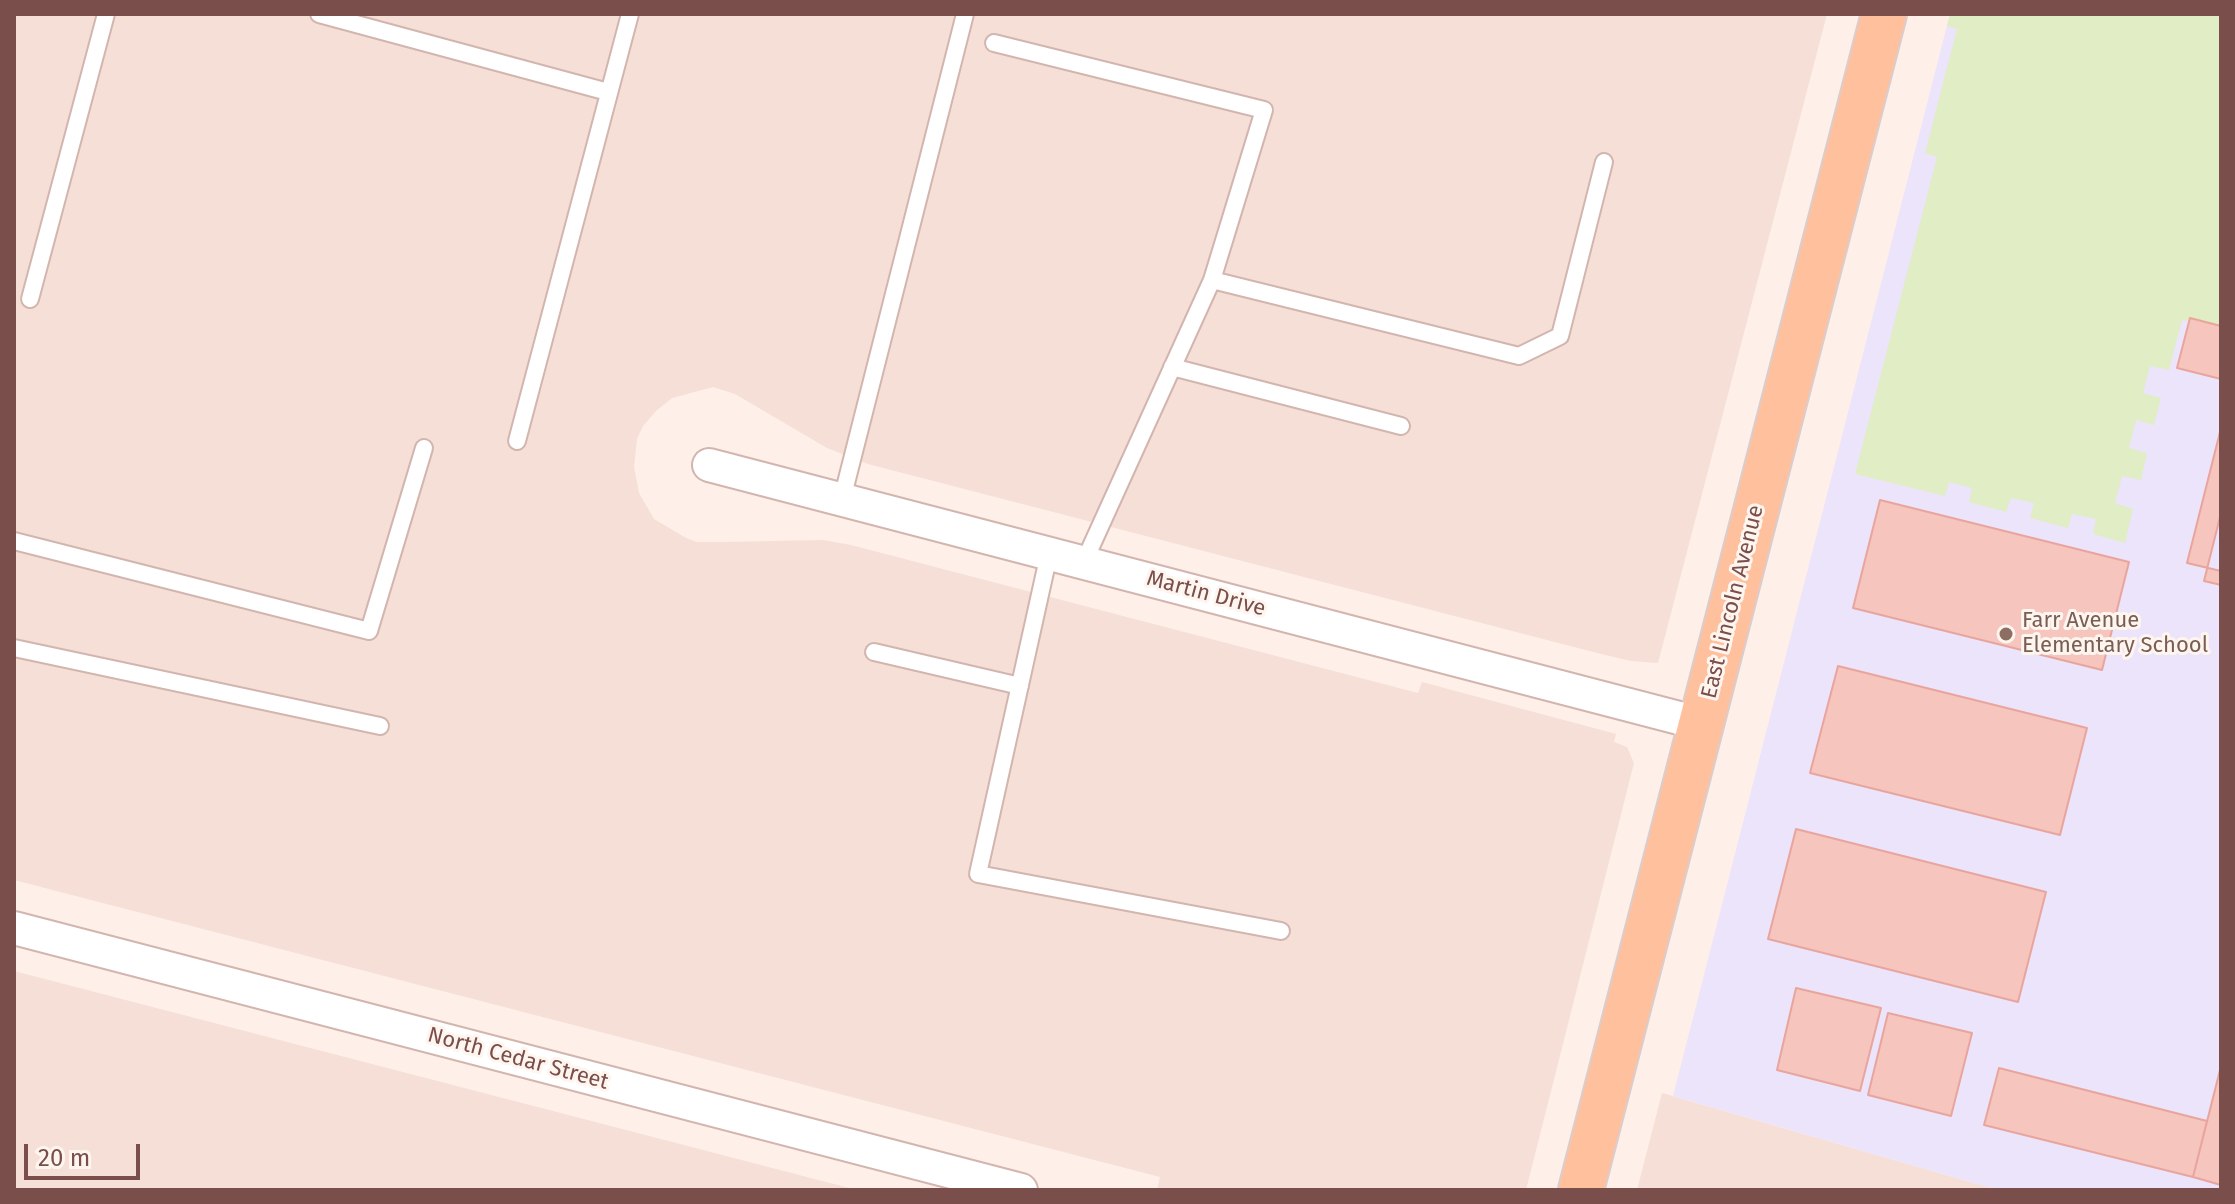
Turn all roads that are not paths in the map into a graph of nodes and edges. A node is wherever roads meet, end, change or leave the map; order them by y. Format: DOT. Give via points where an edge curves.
graph roads {
  1 [pos="106,14"];
  2 [pos="319,14"];
  3 [pos="630,14"];
  4 [pos="965,14"];
  5 [pos="1884,14"];
  6 [pos="994,43"];
  7 [pos="608,92"];
  8 [pos="1604,162"];
  9 [pos="1212,280"];
  10 [pos="30,299"];
  11 [pos="1172,367"];
  12 [pos="1401,426"];
  13 [pos="517,441"];
  14 [pos="424,448"];
  15 [pos="709,465"];
  16 [pos="842,499"];
  17 [pos="14,541"];
  18 [pos="1049,554"];
  19 [pos="1084,562"];
  20 [pos="14,648"];
  21 [pos="874,652"];
  22 [pos="1020,686"];
  23 [pos="1702,724"];
  24 [pos="380,726"];
  25 [pos="14,928"];
  26 [pos="1281,931"];
  27 [pos="1021,1190"];
  28 [pos="1581,1190"];
  1 -- 10 [label="lane"];
  2 -- 7 [label="lane"];
  3 -- 7 [label="lane"];
  4 -- 16 [label="lane"];
  5 -- 23 [label="main road, East Lincoln Avenue"];
  6 -- 9 [label="lane" via="1264,110"];
  7 -- 13 [label="lane"];
  8 -- 9 [label="lane" via="1560,336 1519,356"];
  9 -- 11 [label="lane"];
  11 -- 12 [label="lane"];
  11 -- 19 [label="lane"];
  14 -- 17 [label="lane" via="369,631"];
  15 -- 16 [label="street, Martin Drive"];
  16 -- 18 [label="street, Martin Drive"];
  18 -- 19 [label="street, Martin Drive"];
  18 -- 22 [label="lane"];
  19 -- 23 [label="street, Martin Drive"];
  20 -- 24 [label="lane"];
  21 -- 22 [label="lane"];
  22 -- 26 [label="lane" via="978,874"];
  23 -- 28 [label="main road, East Lincoln Avenue"];
  25 -- 27 [label="street, North Cedar Street"];
}
